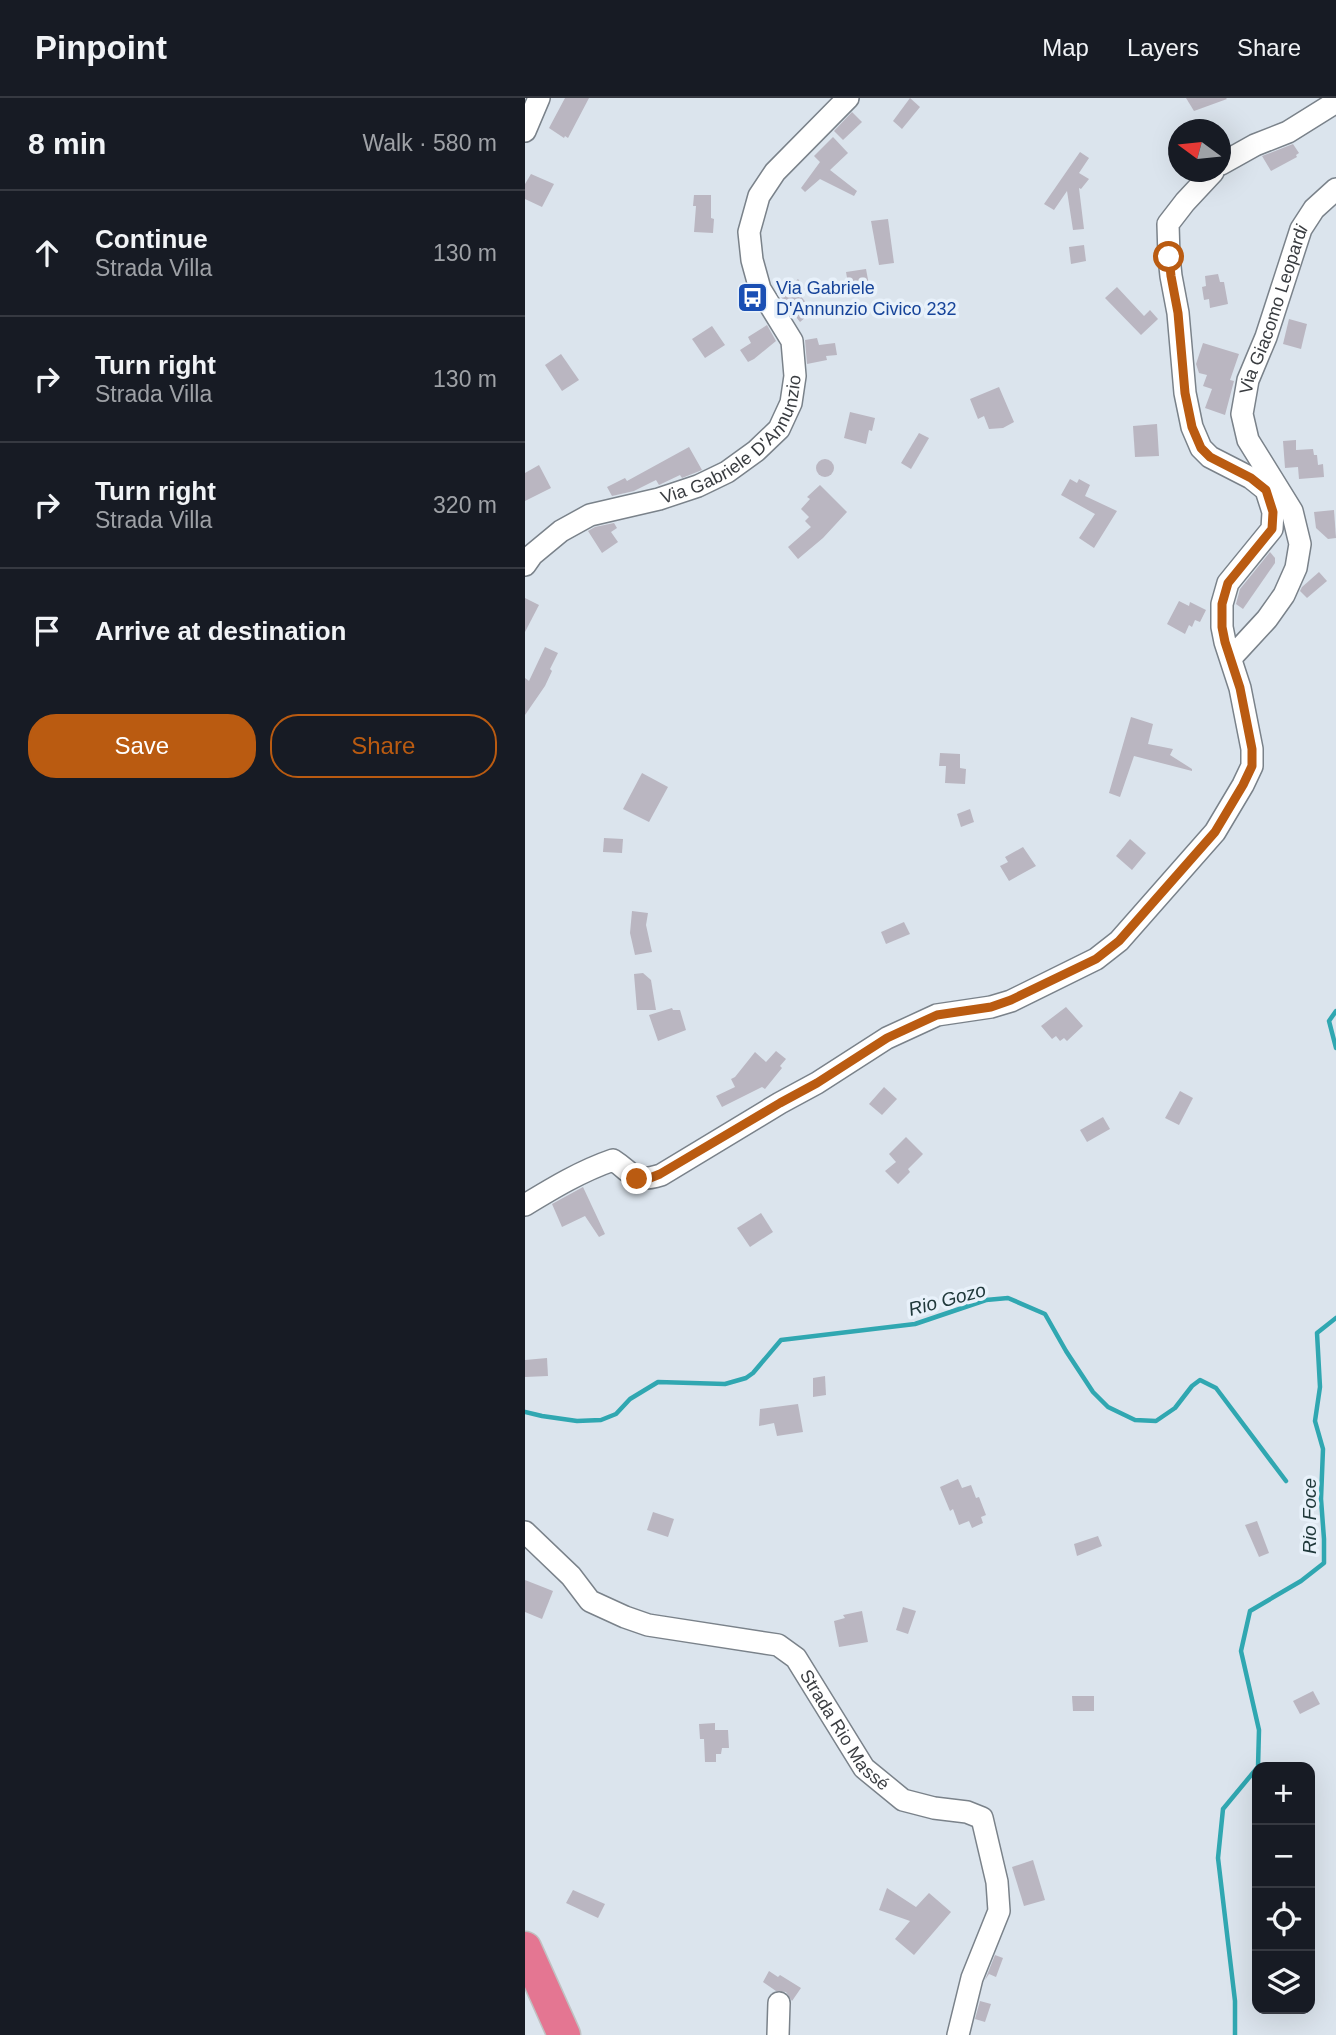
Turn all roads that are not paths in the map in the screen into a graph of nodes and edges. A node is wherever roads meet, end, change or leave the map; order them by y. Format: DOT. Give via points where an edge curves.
graph roads {
  1 [pos="540,98"];
  2 [pos="848,98"];
  3 [pos="1336,102"];
  4 [pos="525,131"];
  5 [pos="1231,158"];
  6 [pos="1204,182"];
  7 [pos="1336,189"];
  8 [pos="1273,493"];
  9 [pos="525,565"];
  10 [pos="1231,658"];
  11 [pos="525,1205"];
  12 [pos="525,1532"];
  13 [pos="525,1948"];
  14 [pos="525,1998"];
  15 [pos="779,2003"];
  16 [pos="540,2035"];
  17 [pos="563,2035"];
  18 [pos="778,2035"];
  19 [pos="958,2035"];
  1 -- 4 [label="street"];
  2 -- 9 [label="street, Via Gabriele D'Annunzio" via="775,172 759,196 749,232 760,289 792,341 795,376 791,402 779,429 737,465 698,486 590,515 561,531"];
  3 -- 5 [label="street" via="1288,132"];
  6 -- 8 [label="street" via="1168,224 1192,427 1210,457"];
  7 -- 8 [label="street, Via Giacomo Leopardi" via="1301,229 1248,380 1242,414 1248,440"];
  8 -- 10 [label="street" via="1272,529 1228,583 1222,604 1223,635"];
  8 -- 10 [label="street, Via Giacomo Leopardi" via="1292,511 1300,544 1296,568 1284,596"];
  10 -- 11 [label="street" via="1252,766 1215,832 1119,941 1096,959 1011,1000 937,1015 887,1038 660,1174 637,1179 613,1160"];
  12 -- 19 [label="street, Strada Rio Massé" via="590,1601 625,1617 648,1625 778,1645 796,1658 865,1768 903,1800 982,1818 999,1911 972,1978"];
  13 -- 17 [label="highway"];
  14 -- 16 [label="highway"];
  15 -- 18 [label="street"];
}
